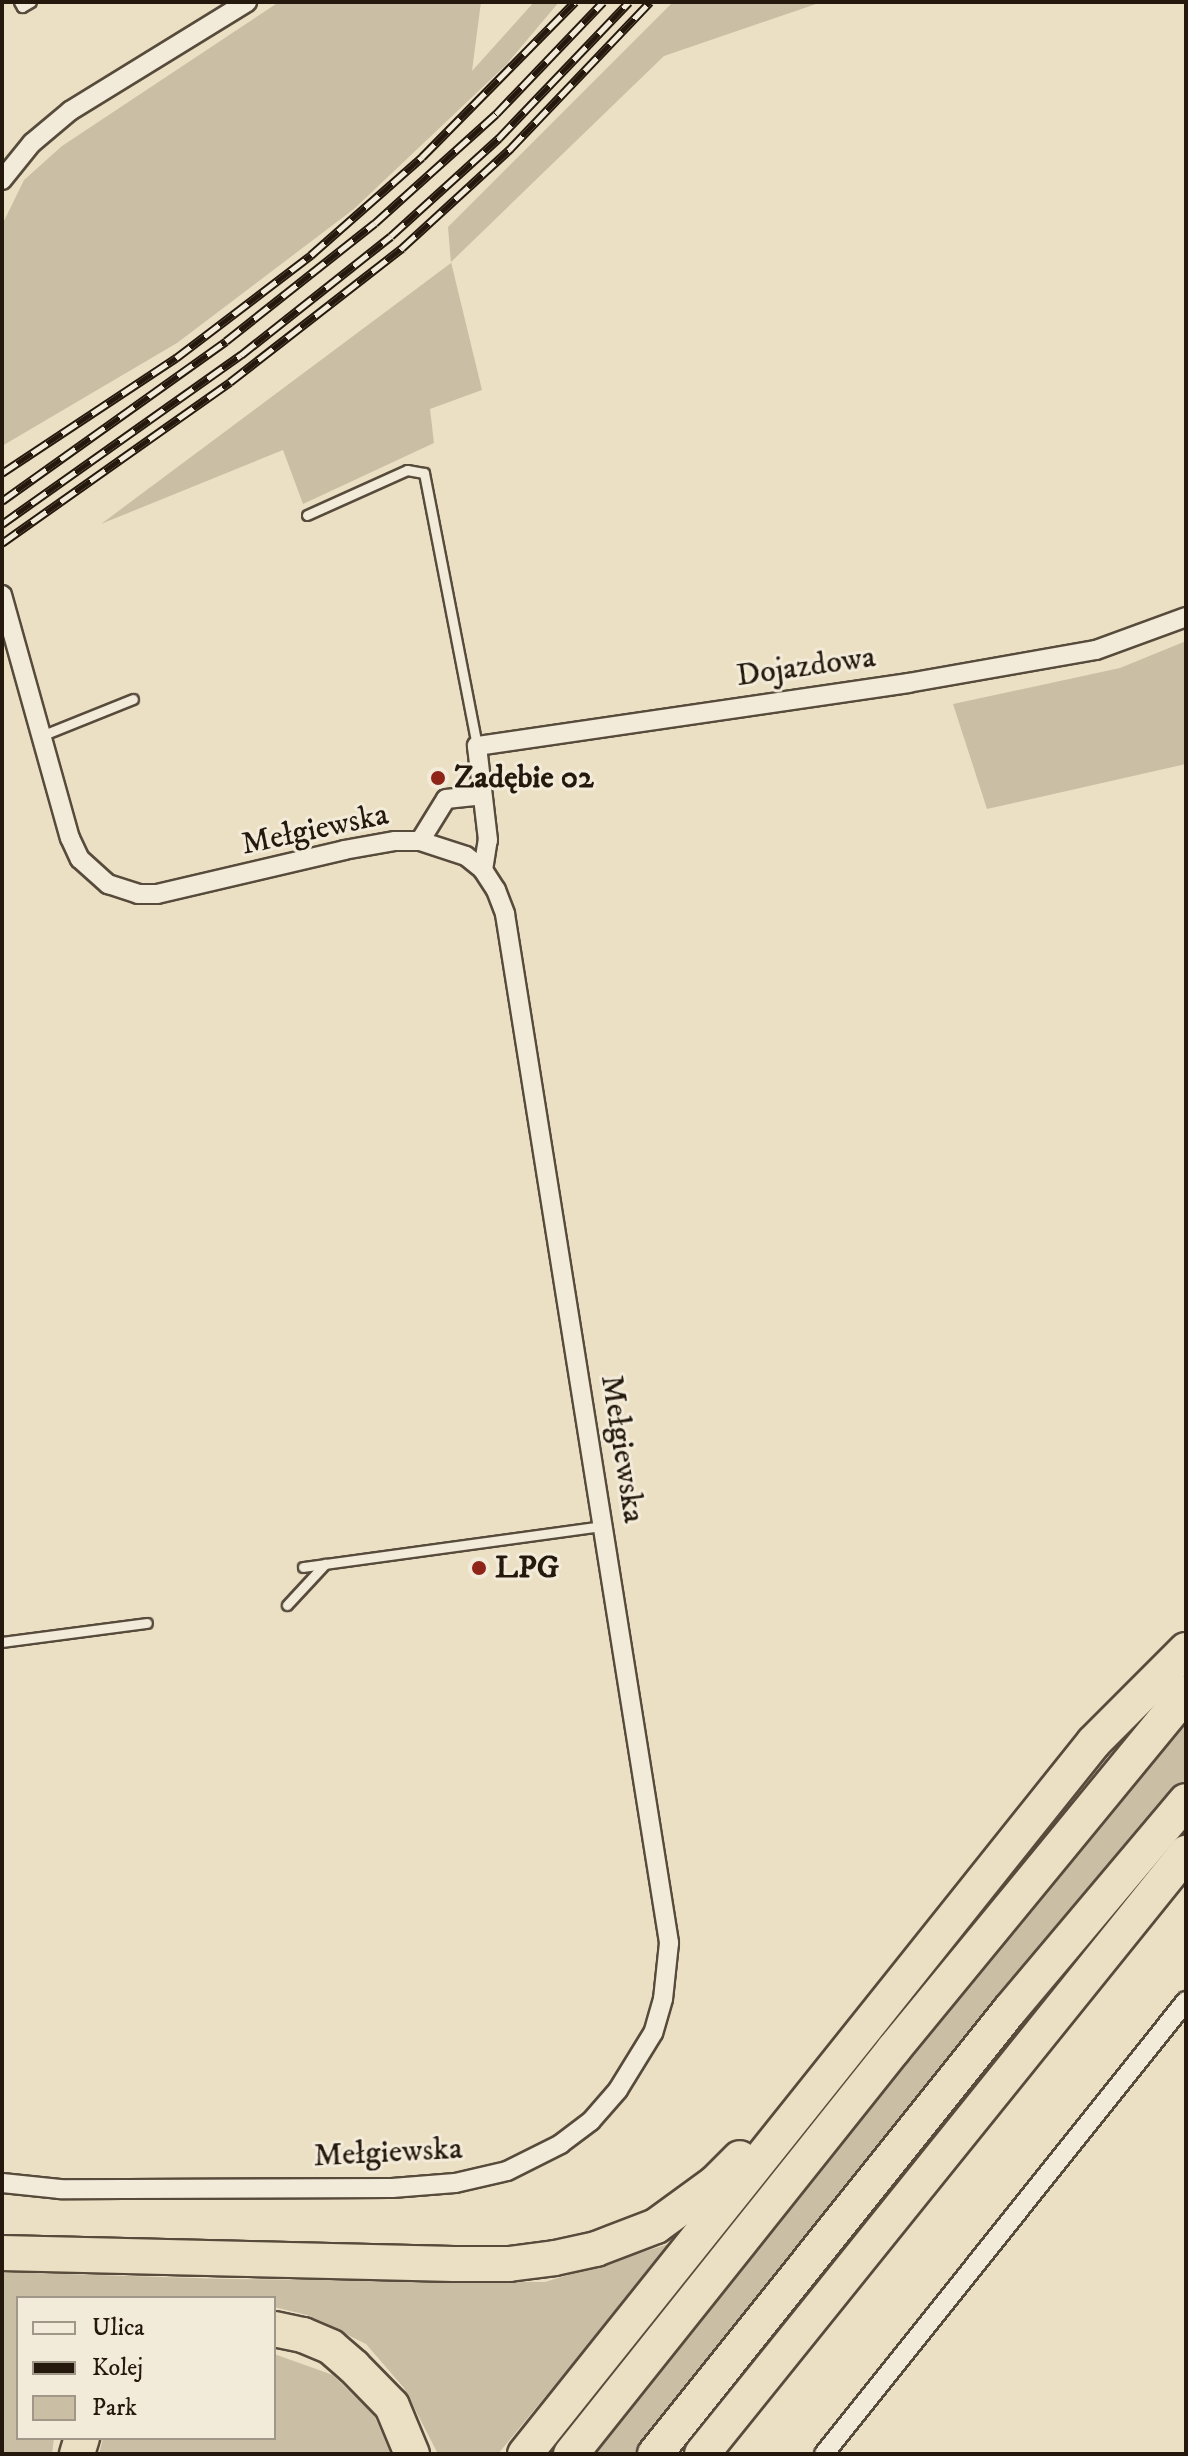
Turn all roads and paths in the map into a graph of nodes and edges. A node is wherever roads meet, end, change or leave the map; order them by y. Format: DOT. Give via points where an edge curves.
graph roads {
  1 [pos="19,2"];
  2 [pos="31,2"];
  3 [pos="247,2"];
  4 [pos="2,180"];
  5 [pos="307,515"];
  6 [pos="2,595"];
  7 [pos="1186,617"];
  8 [pos="133,699"];
  9 [pos="41,736"];
  10 [pos="477,746"];
  11 [pos="482,795"];
  12 [pos="420,841"];
  13 [pos="483,870"];
  14 [pos="604,1526"];
  15 [pos="325,1564"];
  16 [pos="303,1567"];
  17 [pos="287,1605"];
  18 [pos="147,1623"];
  19 [pos="2,1642"];
  20 [pos="1186,1650"];
  21 [pos="1186,1693"];
  22 [pos="1186,1801"];
  23 [pos="1186,1853"];
  24 [pos="1186,2001"];
  25 [pos="860,2034"];
  26 [pos="2,2183"];
  27 [pos="2,2253"];
  28 [pos="276,2329"];
  29 [pos="782,2354"];
  30 [pos="412,2454"];
  31 [pos="525,2454"];
  32 [pos="571,2454"];
  33 [pos="655,2454"];
  34 [pos="702,2454"];
  35 [pos="733,2454"];
  36 [pos="824,2454"];
  1 -- 2 [label="lane" via="22,7"];
  3 -- 4 [label="street" via="70,111 32,143"];
  5 -- 10 [label="lane" via="407,470 424,473"];
  6 -- 9 [label="street, Mełgiewska"];
  7 -- 10 [label="street, Dojazdowa" via="1096,650"];
  8 -- 9 [label="lane"];
  9 -- 12 [label="street, Mełgiewska" via="80,859 122,890 180,890 344,850"];
  10 -- 11 [label="street"];
  11 -- 12 [label="street" via="446,799"];
  11 -- 13 [label="street" via="488,840"];
  12 -- 13 [label="street, Mełgiewska" via="466,856"];
  13 -- 14 [label="street, Mełgiewska" via="505,914"];
  14 -- 15 [label="lane"];
  14 -- 26 [label="street, Mełgiewska" via="669,1943 653,2033 600,2111 537,2158 455,2183 392,2188 60,2189"];
  15 -- 16 [label="lane"];
  15 -- 17 [label="lane"];
  18 -- 19 [label="lane"];
  20 -- 25 [label="highway" via="1094,1742"];
  21 -- 32 [label="highway"];
  22 -- 33 [label="highway" via="1010,2010"];
  23 -- 29 [label="highway"];
  24 -- 36 [label="street"];
  25 -- 27 [label="highway" via="715,2183 656,2226 596,2249 509,2264"];
  25 -- 31 [label="highway"];
  28 -- 30 [label="highway" via="331,2347 354,2367 392,2406"];
  29 -- 34 [label="highway"];
  29 -- 35 [label="highway"];
}
